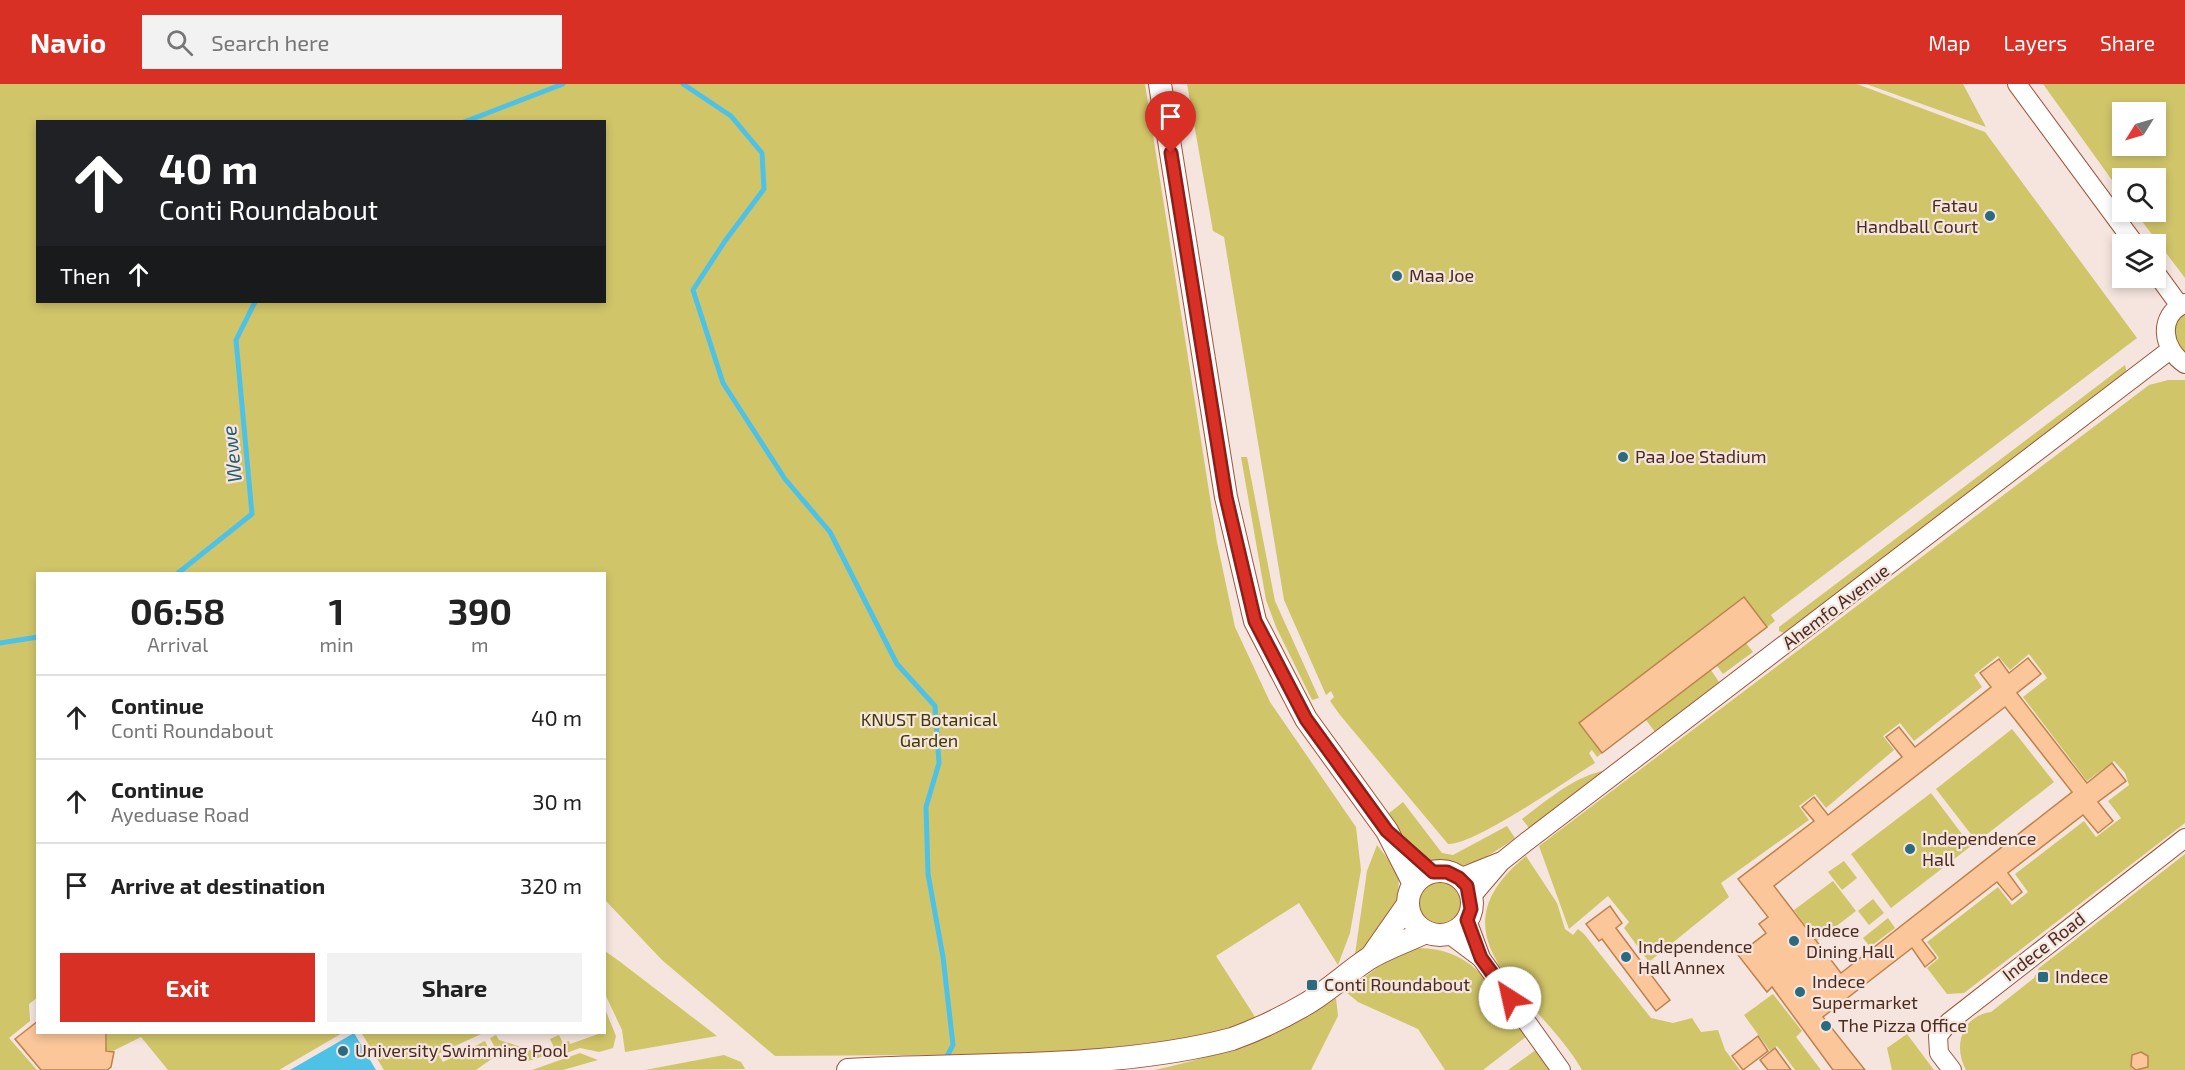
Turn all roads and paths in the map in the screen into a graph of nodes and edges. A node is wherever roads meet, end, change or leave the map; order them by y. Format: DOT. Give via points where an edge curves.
graph roads {
  1 [pos="1160,84"];
  2 [pos="2017,84"];
  3 [pos="2128,234"];
  4 [pos="2166,285"];
  5 [pos="2182,305"];
  6 [pos="2170,350"];
  7 [pos="2185,363"];
  8 [pos="1387,831"];
  9 [pos="2185,838"];
  10 [pos="1501,862"];
  11 [pos="1433,872"];
  12 [pos="1459,878"];
  13 [pos="1411,894"];
  14 [pos="1471,897"];
  15 [pos="1467,920"];
  16 [pos="1426,932"];
  17 [pos="1449,934"];
  18 [pos="1370,958"];
  19 [pos="1481,958"];
  20 [pos="962,1069"];
  21 [pos="848,1070"];
  22 [pos="1561,1070"];
  23 [pos="1952,1070"];
  1 -- 8 [label="street" via="1226,497 1255,621 1306,719"];
  2 -- 3 [label="street"];
  4 -- 5 [label="street"];
  5 -- 6 [label="street" via="2172,313 2165,331"];
  6 -- 7 [label="street"];
  6 -- 10 [label="street, Ahemfo Avenue"];
  8 -- 11 [label="street"];
  8 -- 13 [label="street"];
  9 -- 23 [label="street, Indece Road" via="1949,1022 1938,1036 1939,1053"];
  10 -- 12 [label="street, Ahemfo Avenue"];
  10 -- 14 [label="street, Ahemfo Avenue"];
  11 -- 12 [label="street" via="1447,872"];
  11 -- 13 [label="street"];
  12 -- 14 [label="street"];
  13 -- 16 [label="street" via="1416,925"];
  13 -- 18 [label="street"];
  14 -- 15 [label="street"];
  15 -- 17 [label="street"];
  15 -- 19 [label="street"];
  16 -- 17 [label="street"];
  16 -- 18 [label="street"];
  17 -- 19 [label="street"];
  18 -- 20 [label="street" via="1307,1004 1230,1040 1147,1059 1055,1067"];
  19 -- 22 [label="street"];
  20 -- 21 [label="street"];
}
